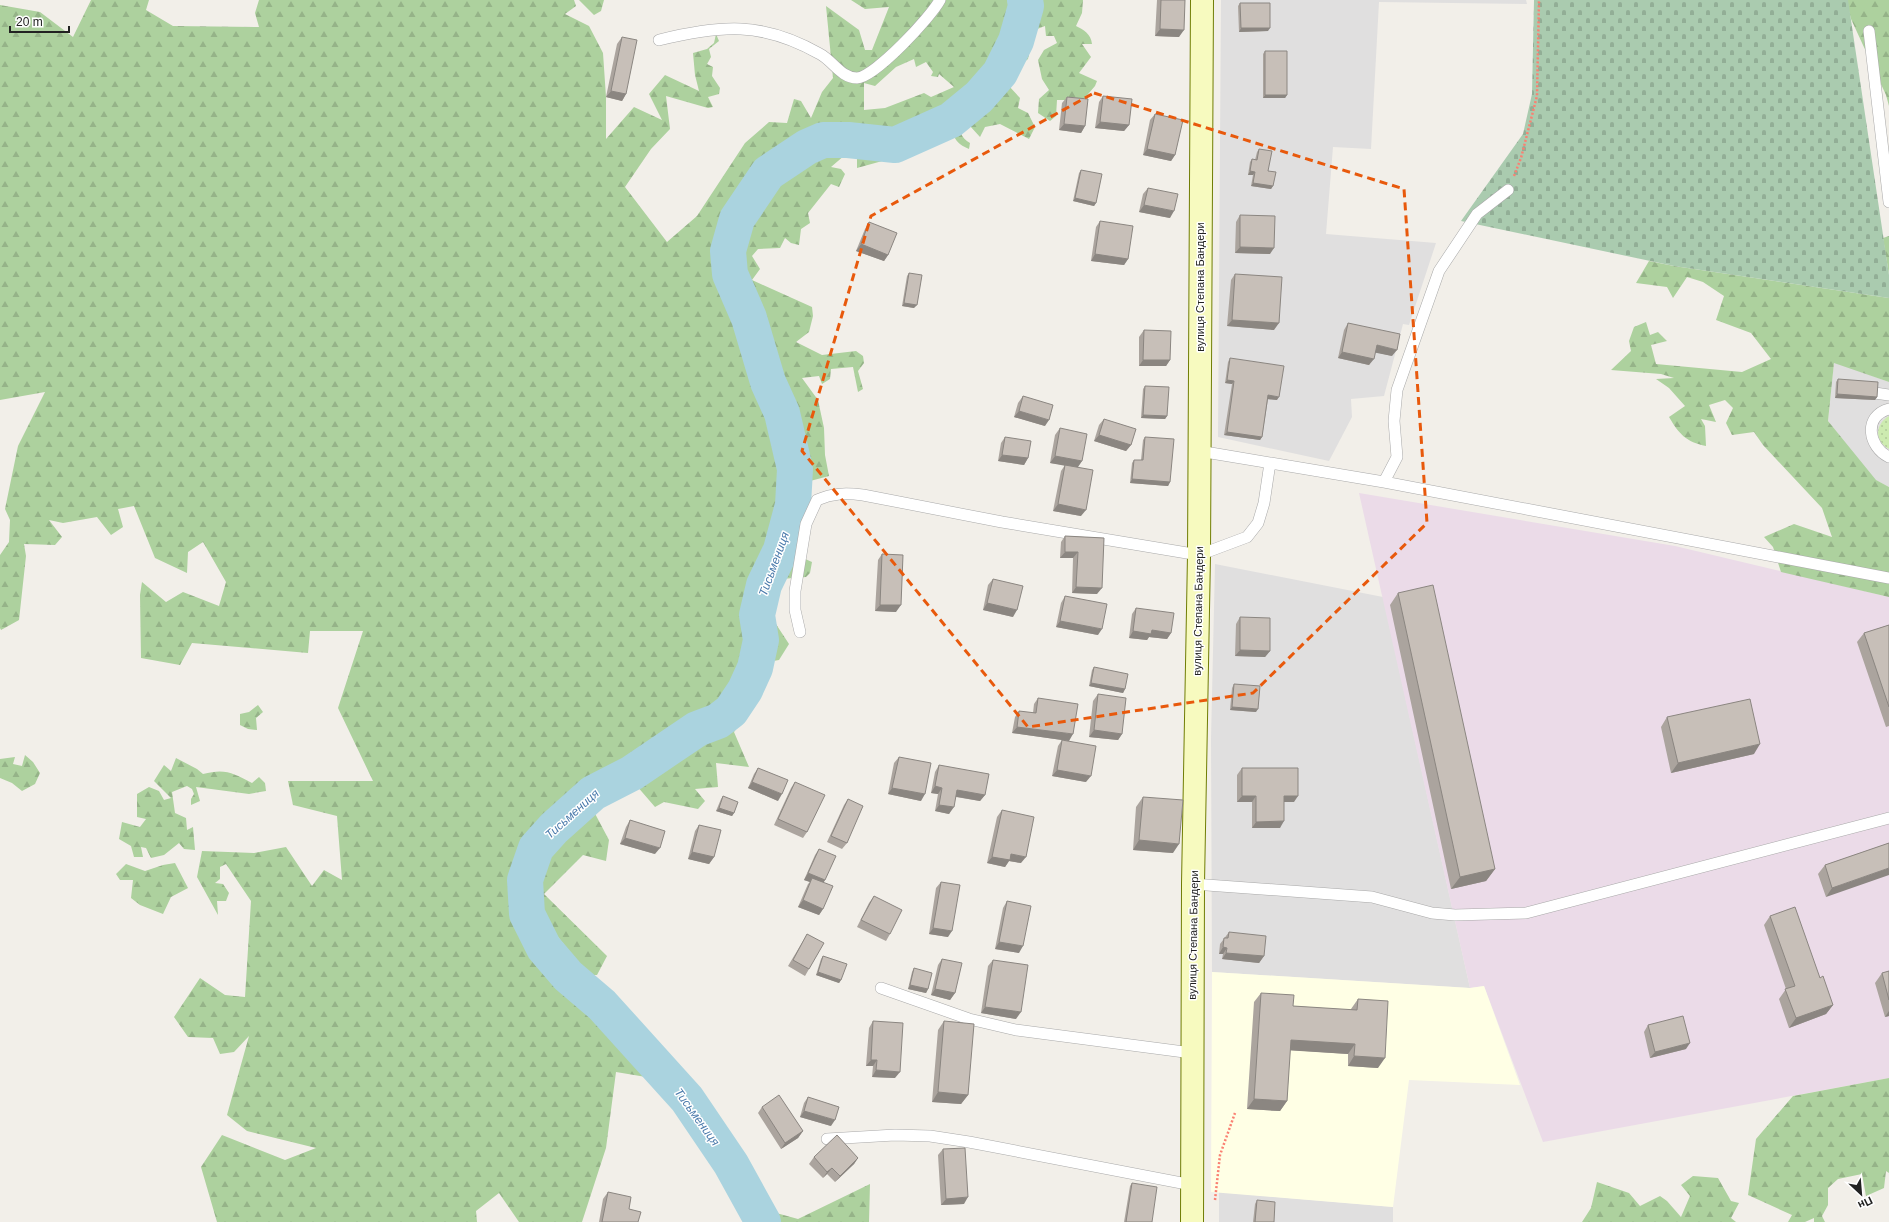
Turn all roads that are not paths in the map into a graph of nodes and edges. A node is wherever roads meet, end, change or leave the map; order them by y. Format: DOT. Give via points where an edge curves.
graph roads {
  1 [pos="945,0"];
  2 [pos="1202,0"];
  3 [pos="938,4"];
  4 [pos="1868,31"];
  5 [pos="659,40"];
  6 [pos="1508,190"];
  7 [pos="1889,202"];
  8 [pos="1875,393"];
  9 [pos="1889,395"];
  10 [pos="1889,408"];
  11 [pos="1199,452"];
  12 [pos="1889,457"];
  13 [pos="1270,463"];
  14 [pos="1384,482"];
  15 [pos="1199,555"];
  16 [pos="1889,578"];
  17 [pos="800,632"];
  18 [pos="1889,818"];
  19 [pos="1194,884"];
  20 [pos="880,988"];
  21 [pos="1192,1053"];
  22 [pos="827,1139"];
  23 [pos="1192,1185"];
  24 [pos="1192,1222"];
  1 -- 3 [label="lane"];
  2 -- 11 [label="main road, вулиця Степана Бандери"];
  3 -- 5 [label="lane" via="901,46 869,73 859,78 841,72 822,55 809,48 787,39 744,28 719,28"];
  4 -- 7 [label="lane"];
  6 -- 14 [label="lane" via="1477,214 1439,271 1397,390 1394,421 1397,457"];
  8 -- 9 [label="lane"];
  10 -- 12 [label="lane" via="1877,416 1872,424 1871,434 1880,452"];
  11 -- 13 [label="lane"];
  11 -- 15 [label="main road, вулиця Степана Бандери"];
  13 -- 14 [label="lane"];
  13 -- 15 [label="lane" via="1258,523 1247,537"];
  14 -- 16 [label="lane"];
  15 -- 17 [label="lane" via="1002,522 863,495 829,495 817,500 806,524 796,591 795,610"];
  15 -- 19 [label="main road, вулиця Степана Бандери"];
  18 -- 19 [label="lane" via="1526,913 1432,913 1372,897"];
  19 -- 21 [label="main road, вулиця Степана Бандери"];
  20 -- 21 [label="lane" via="969,1019 1016,1030"];
  21 -- 23 [label="main road, вулиця Степана Бандери"];
  22 -- 23 [label="lane" via="895,1135 930,1136"];
  23 -- 24 [label="main road, вулиця Степана Бандери"];
}
